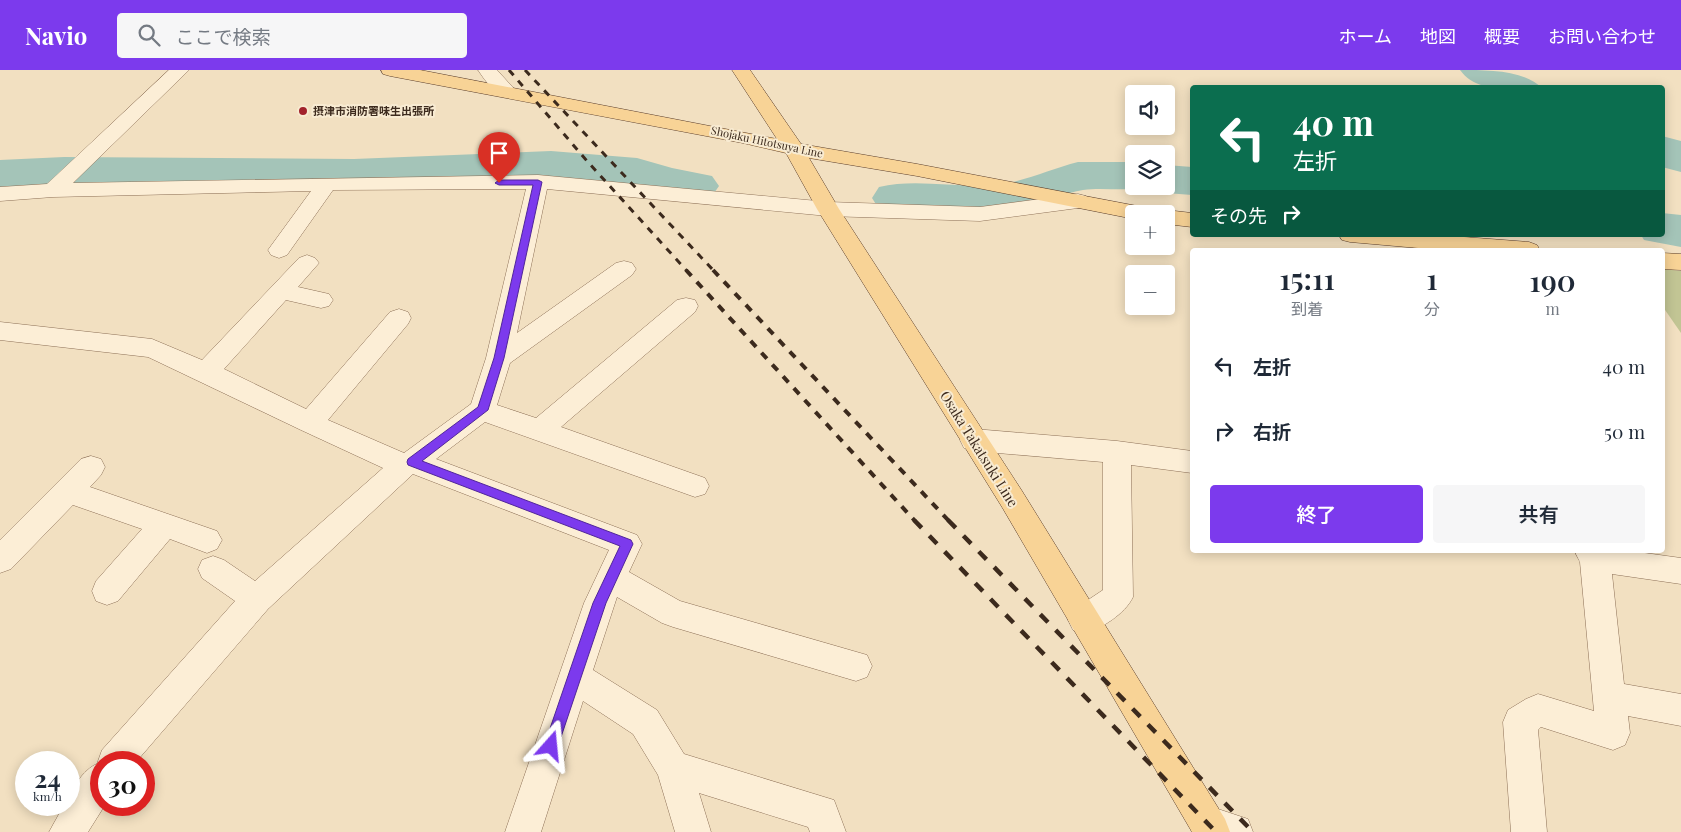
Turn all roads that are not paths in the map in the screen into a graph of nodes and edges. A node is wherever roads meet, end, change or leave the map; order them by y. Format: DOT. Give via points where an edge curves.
graph roads {
  1 [pos="180,70"];
  2 [pos="390,70"];
  3 [pos="488,70"];
  4 [pos="741,70"];
  5 [pos="508,93"];
  6 [pos="794,150"];
  7 [pos="538,182"];
  8 [pos="327,184"];
  9 [pos="53,190"];
  10 [pos="0,194"];
  11 [pos="1078,201"];
  12 [pos="828,209"];
  13 [pos="1125,210"];
  14 [pos="1175,218"];
  15 [pos="1190,220"];
  16 [pos="1366,237"];
  17 [pos="1437,246"];
  18 [pos="1483,248"];
  19 [pos="279,250"];
  20 [pos="1665,261"];
  21 [pos="307,262"];
  22 [pos="1681,262"];
  23 [pos="624,269"];
  24 [pos="280,291"];
  25 [pos="321,300"];
  26 [pos="686,306"];
  27 [pos="399,318"];
  28 [pos="0,331"];
  29 [pos="499,358"];
  30 [pos="206,372"];
  31 [pos="482,410"];
  32 [pos="310,424"];
  33 [pos="540,430"];
  34 [pos="974,440"];
  35 [pos="1117,452"];
  36 [pos="1190,462"];
  37 [pos="409,464"];
  38 [pos="91,467"];
  39 [pos="695,486"];
  40 [pos="68,492"];
  41 [pos="164,525"];
  42 [pos="207,540"];
  43 [pos="1592,554"];
  44 [pos="0,560"];
  45 [pos="213,569"];
  46 [pos="1681,571"];
  47 [pos="611,578"];
  48 [pos="107,592"];
  49 [pos="257,599"];
  50 [pos="1084,620"];
  51 [pos="856,666"];
  52 [pos="574,676"];
  53 [pos="1609,697"];
  54 [pos="1681,710"];
  55 [pos="124,751"];
  56 [pos="673,768"];
  57 [pos="90,797"];
  58 [pos="1218,829"];
  59 [pos="67,832"];
  60 [pos="523,832"];
  61 [pos="693,832"];
  62 [pos="828,832"];
  63 [pos="1529,832"];
  1 -- 9 [label="street"];
  2 -- 5 [label="main road, Shojaku Hitotsuya Line"];
  3 -- 5 [label="street"];
  4 -- 6 [label="main road, Osaka Takatsuki Line"];
  5 -- 6 [label="main road, Shojaku Hitotsuya Line" via="744,137"];
  6 -- 11 [label="main road, Shojaku Hitotsuya Line"];
  6 -- 12 [label="main road, Osaka Takatsuki Line"];
  7 -- 8 [label="street"];
  7 -- 12 [label="street"];
  7 -- 29 [label="street"];
  8 -- 9 [label="street"];
  8 -- 19 [label="street"];
  9 -- 10 [label="street"];
  11 -- 12 [label="street" via="980,214"];
  11 -- 13 [label="main road, Shojaku Hitotsuya Line"];
  12 -- 34 [label="main road, Osaka Takatsuki Line"];
  14 -- 15 [label="main road"];
  16 -- 17 [label="main road"];
  17 -- 18 [label="main road"];
  20 -- 22 [label="main road"];
  21 -- 24 [label="street"];
  23 -- 29 [label="street"];
  24 -- 25 [label="street"];
  24 -- 30 [label="street"];
  26 -- 33 [label="street"];
  27 -- 32 [label="street"];
  28 -- 30 [label="street" via="152,348"];
  29 -- 31 [label="street"];
  30 -- 32 [label="street"];
  31 -- 33 [label="street"];
  31 -- 37 [label="street"];
  32 -- 37 [label="street"];
  33 -- 39 [label="street"];
  34 -- 35 [label="street"];
  34 -- 50 [label="main road, Osaka Takatsuki Line"];
  35 -- 36 [label="street"];
  35 -- 50 [label="street" via="1118,597"];
  37 -- 47 [label="street" via="627,544"];
  37 -- 49 [label="street"];
  38 -- 40 [label="street"];
  40 -- 41 [label="street"];
  40 -- 44 [label="street"];
  41 -- 42 [label="street"];
  41 -- 48 [label="street"];
  43 -- 46 [label="street"];
  43 -- 53 [label="street"];
  45 -- 49 [label="street"];
  47 -- 51 [label="street" via="673,613"];
  47 -- 52 [label="street"];
  49 -- 55 [label="street"];
  50 -- 58 [label="main road, Osaka Takatsuki Line"];
  52 -- 56 [label="street" via="645,722"];
  52 -- 60 [label="street"];
  53 -- 54 [label="street"];
  53 -- 63 [label="street" via="1613,734 1538,710 1520,722"];
  56 -- 61 [label="street"];
  56 -- 62 [label="street" via="821,813"];
  57 -- 59 [label="street"];
}
